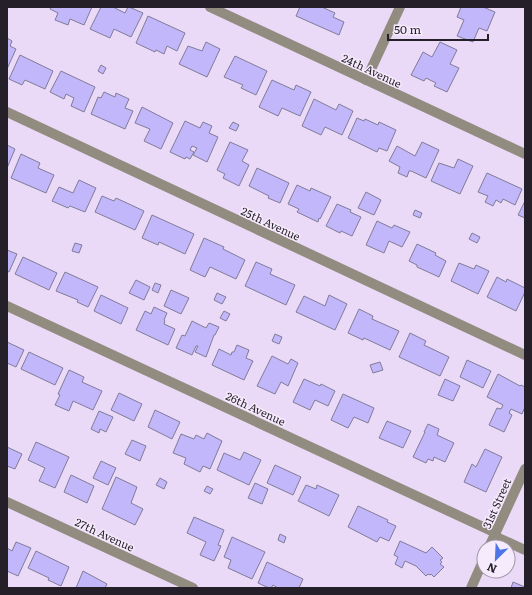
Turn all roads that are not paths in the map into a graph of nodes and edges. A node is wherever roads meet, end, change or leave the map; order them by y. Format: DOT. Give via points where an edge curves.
graph roads {
  1 [pos="210,7"];
  2 [pos="400,7"];
  3 [pos="366,80"];
  4 [pos="7,112"];
  5 [pos="525,154"];
  6 [pos="7,306"];
  7 [pos="525,355"];
  8 [pos="525,468"];
  9 [pos="7,502"];
  10 [pos="495,534"];
  11 [pos="493,539"];
  12 [pos="525,550"];
  13 [pos="476,577"];
  14 [pos="193,588"];
  15 [pos="471,588"];
  1 -- 3 [label="street, 24th Avenue"];
  2 -- 3 [label="street"];
  3 -- 5 [label="street, 24th Avenue"];
  4 -- 7 [label="street, 25th Avenue"];
  6 -- 10 [label="street, 26th Avenue"];
  8 -- 10 [label="street, 31st Street"];
  9 -- 14 [label="street, 27th Avenue"];
  10 -- 11 [label="street, 31st Street"];
  10 -- 12 [label="street, 26th Avenue"];
  13 -- 15 [label="street"];
}
